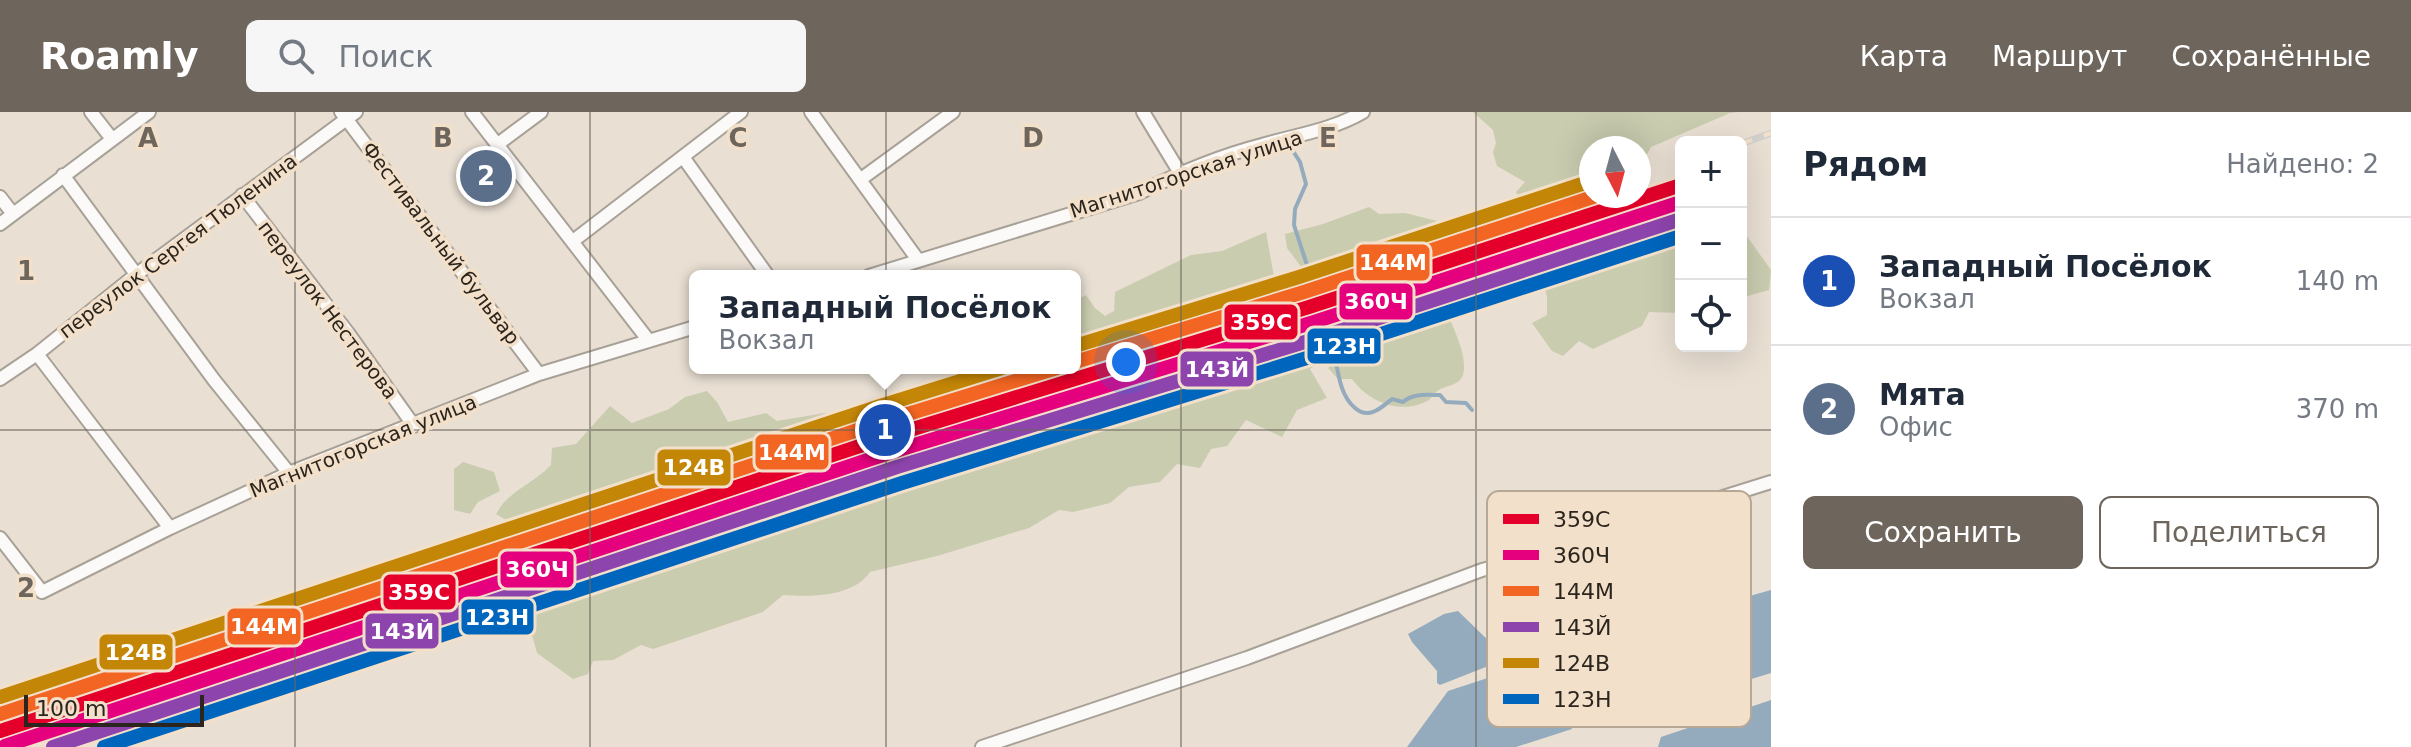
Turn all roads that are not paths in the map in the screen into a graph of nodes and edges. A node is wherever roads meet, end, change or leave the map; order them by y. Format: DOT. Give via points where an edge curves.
graph roads {
  1 [pos="91,112"];
  2 [pos="149,112"];
  3 [pos="472,112"];
  4 [pos="541,112"];
  5 [pos="741,112"];
  6 [pos="811,112"];
  7 [pos="953,112"];
  8 [pos="1143,112"];
  9 [pos="1363,112"];
  10 [pos="348,114"];
  11 [pos="112,139"];
  12 [pos="498,144"];
  13 [pos="683,157"];
  14 [pos="1180,173"];
  15 [pos="63,175"];
  16 [pos="861,179"];
  17 [pos="242,195"];
  18 [pos="0,197"];
  19 [pos="13,214"];
  20 [pos="0,224"];
  21 [pos="573,241"];
  22 [pos="918,260"];
  23 [pos="764,270"];
  24 [pos="887,270"];
  25 [pos="137,274"];
  26 [pos="689,329"];
  27 [pos="649,341"];
  28 [pos="37,354"];
  29 [pos="539,374"];
  30 [pos="0,379"];
  31 [pos="414,426"];
  32 [pos="289,473"];
  33 [pos="1771,482"];
  34 [pos="1742,491"];
  35 [pos="170,528"];
  36 [pos="0,538"];
  37 [pos="1487,569"];
  38 [pos="982,747"];
  1 -- 11 [label="street"];
  2 -- 11 [label="street"];
  3 -- 12 [label="street"];
  4 -- 12 [label="street"];
  5 -- 13 [label="street"];
  6 -- 16 [label="street"];
  7 -- 16 [label="street"];
  8 -- 14 [label="street"];
  9 -- 14 [label="street, Магнитогорская улица" via="1343,123"];
  10 -- 17 [label="street, переулок Сергея Тюленина"];
  10 -- 29 [label="street, Фестивальный бульвар"];
  11 -- 15 [label="street"];
  12 -- 21 [label="street"];
  13 -- 21 [label="street"];
  13 -- 23 [label="street"];
  14 -- 22 [label="street, Магнитогорская улица" via="1139,193"];
  15 -- 19 [label="street"];
  15 -- 25 [label="street"];
  16 -- 22 [label="street"];
  17 -- 25 [label="street, переулок Сергея Тюленина"];
  17 -- 31 [label="street, переулок Нестерова"];
  18 -- 19 [label="street"];
  19 -- 20 [label="street"];
  21 -- 27 [label="street"];
  22 -- 24 [label="street, Магнитогорская улица"];
  25 -- 28 [label="street, переулок Сергея Тюленина"];
  25 -- 32 [label="street"];
  26 -- 27 [label="street, Магнитогорская улица"];
  27 -- 29 [label="street, Магнитогорская улица"];
  28 -- 30 [label="street, переулок Сергея Тюленина"];
  28 -- 35 [label="street"];
  29 -- 31 [label="street, Магнитогорская улица"];
  31 -- 32 [label="street, Магнитогорская улица"];
  32 -- 35 [label="street, Магнитогорская улица"];
  33 -- 34 [label="street"];
  35 -- 36 [label="street, Магнитогорская улица" via="42,592"];
  37 -- 38 [label="street" via="1247,658"];
}
